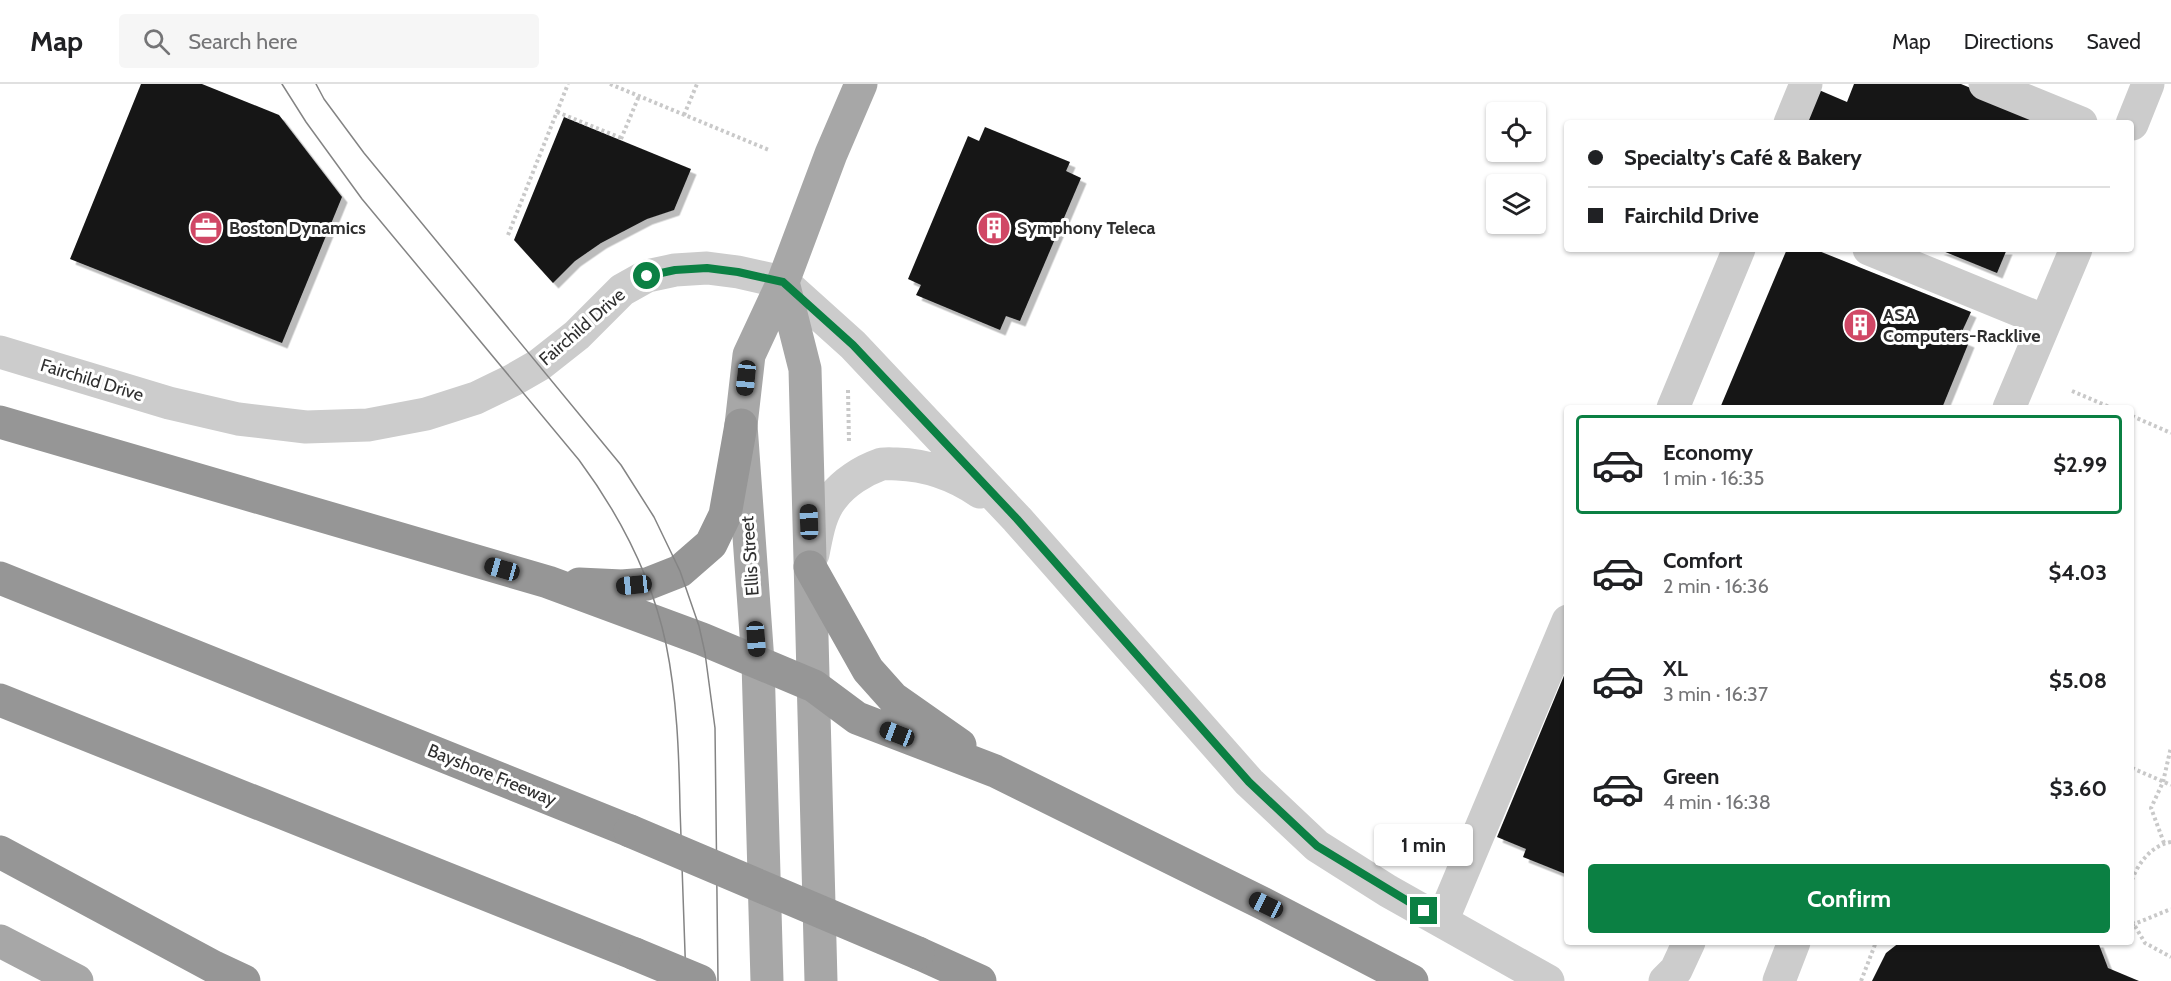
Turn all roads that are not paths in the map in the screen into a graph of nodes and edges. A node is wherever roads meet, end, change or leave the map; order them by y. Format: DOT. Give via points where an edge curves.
graph roads {
  1 [pos="861,84"];
  2 [pos="1806,84"];
  3 [pos="1985,84"];
  4 [pos="2148,84"];
  5 [pos="1791,120"];
  6 [pos="2073,120"];
  7 [pos="2134,120"];
  8 [pos="1738,252"];
  9 [pos="1876,252"];
  10 [pos="2075,252"];
  11 [pos="783,282"];
  12 [pos="2045,321"];
  13 [pos="0,352"];
  14 [pos="1674,405"];
  15 [pos="2009,405"];
  16 [pos="0,422"];
  17 [pos="741,425"];
  18 [pos="1017,519"];
  19 [pos="810,567"];
  20 [pos="0,578"];
  21 [pos="548,582"];
  22 [pos="1564,631"];
  23 [pos="758,662"];
  24 [pos="814,686"];
  25 [pos="0,700"];
  26 [pos="995,771"];
  27 [pos="0,852"];
  28 [pos="1442,921"];
  29 [pos="0,941"];
  30 [pos="1688,945"];
  31 [pos="1793,945"];
  32 [pos="77,981"];
  33 [pos="244,981"];
  34 [pos="700,981"];
  35 [pos="767,981"];
  36 [pos="821,981"];
  37 [pos="980,981"];
  38 [pos="1412,981"];
  39 [pos="1548,981"];
  40 [pos="1665,981"];
  41 [pos="1779,981"];
  1 -- 11 [label="main road, Ellis Street"];
  2 -- 5 [label="street"];
  3 -- 6 [label="street"];
  4 -- 7 [label="street"];
  8 -- 14 [label="street"];
  9 -- 12 [label="street"];
  10 -- 12 [label="street"];
  11 -- 13 [label="street, Fairchild Drive" via="707,268 647,276 622,290 577,335 513,380 476,398 426,414 368,425 306,427 238,419 169,403"];
  11 -- 17 [label="main road, Ellis Street" via="749,355"];
  11 -- 18 [label="street, Fairchild Drive" via="853,345"];
  11 -- 19 [label="main road" via="805,369"];
  12 -- 15 [label="street"];
  16 -- 21 [label="highway"];
  17 -- 21 [label="highway" via="725,515 711,544 680,570 647,584"];
  17 -- 23 [label="main road, Ellis Street"];
  18 -- 19 [label="street" via="965,482 937,470 880,464 851,479 832,498 819,524"];
  18 -- 28 [label="street, Fairchild Drive" via="1249,782 1317,846"];
  19 -- 24 [label="main road"];
  19 -- 26 [label="highway" via="868,670 893,698"];
  20 -- 37 [label="highway, Bayshore Freeway, bridge" via="630,831"];
  21 -- 23 [label="highway"];
  22 -- 28 [label="street"];
  23 -- 24 [label="highway"];
  23 -- 35 [label="main road, Ellis Street"];
  24 -- 26 [label="highway" via="857,718"];
  24 -- 36 [label="main road"];
  25 -- 34 [label="highway, bridge"];
  26 -- 38 [label="highway"];
  27 -- 33 [label="highway"];
  28 -- 39 [label="street, Fairchild Drive"];
  29 -- 32 [label="main road"];
  30 -- 40 [label="street" via="1677,970"];
  31 -- 41 [label="street"];
}
